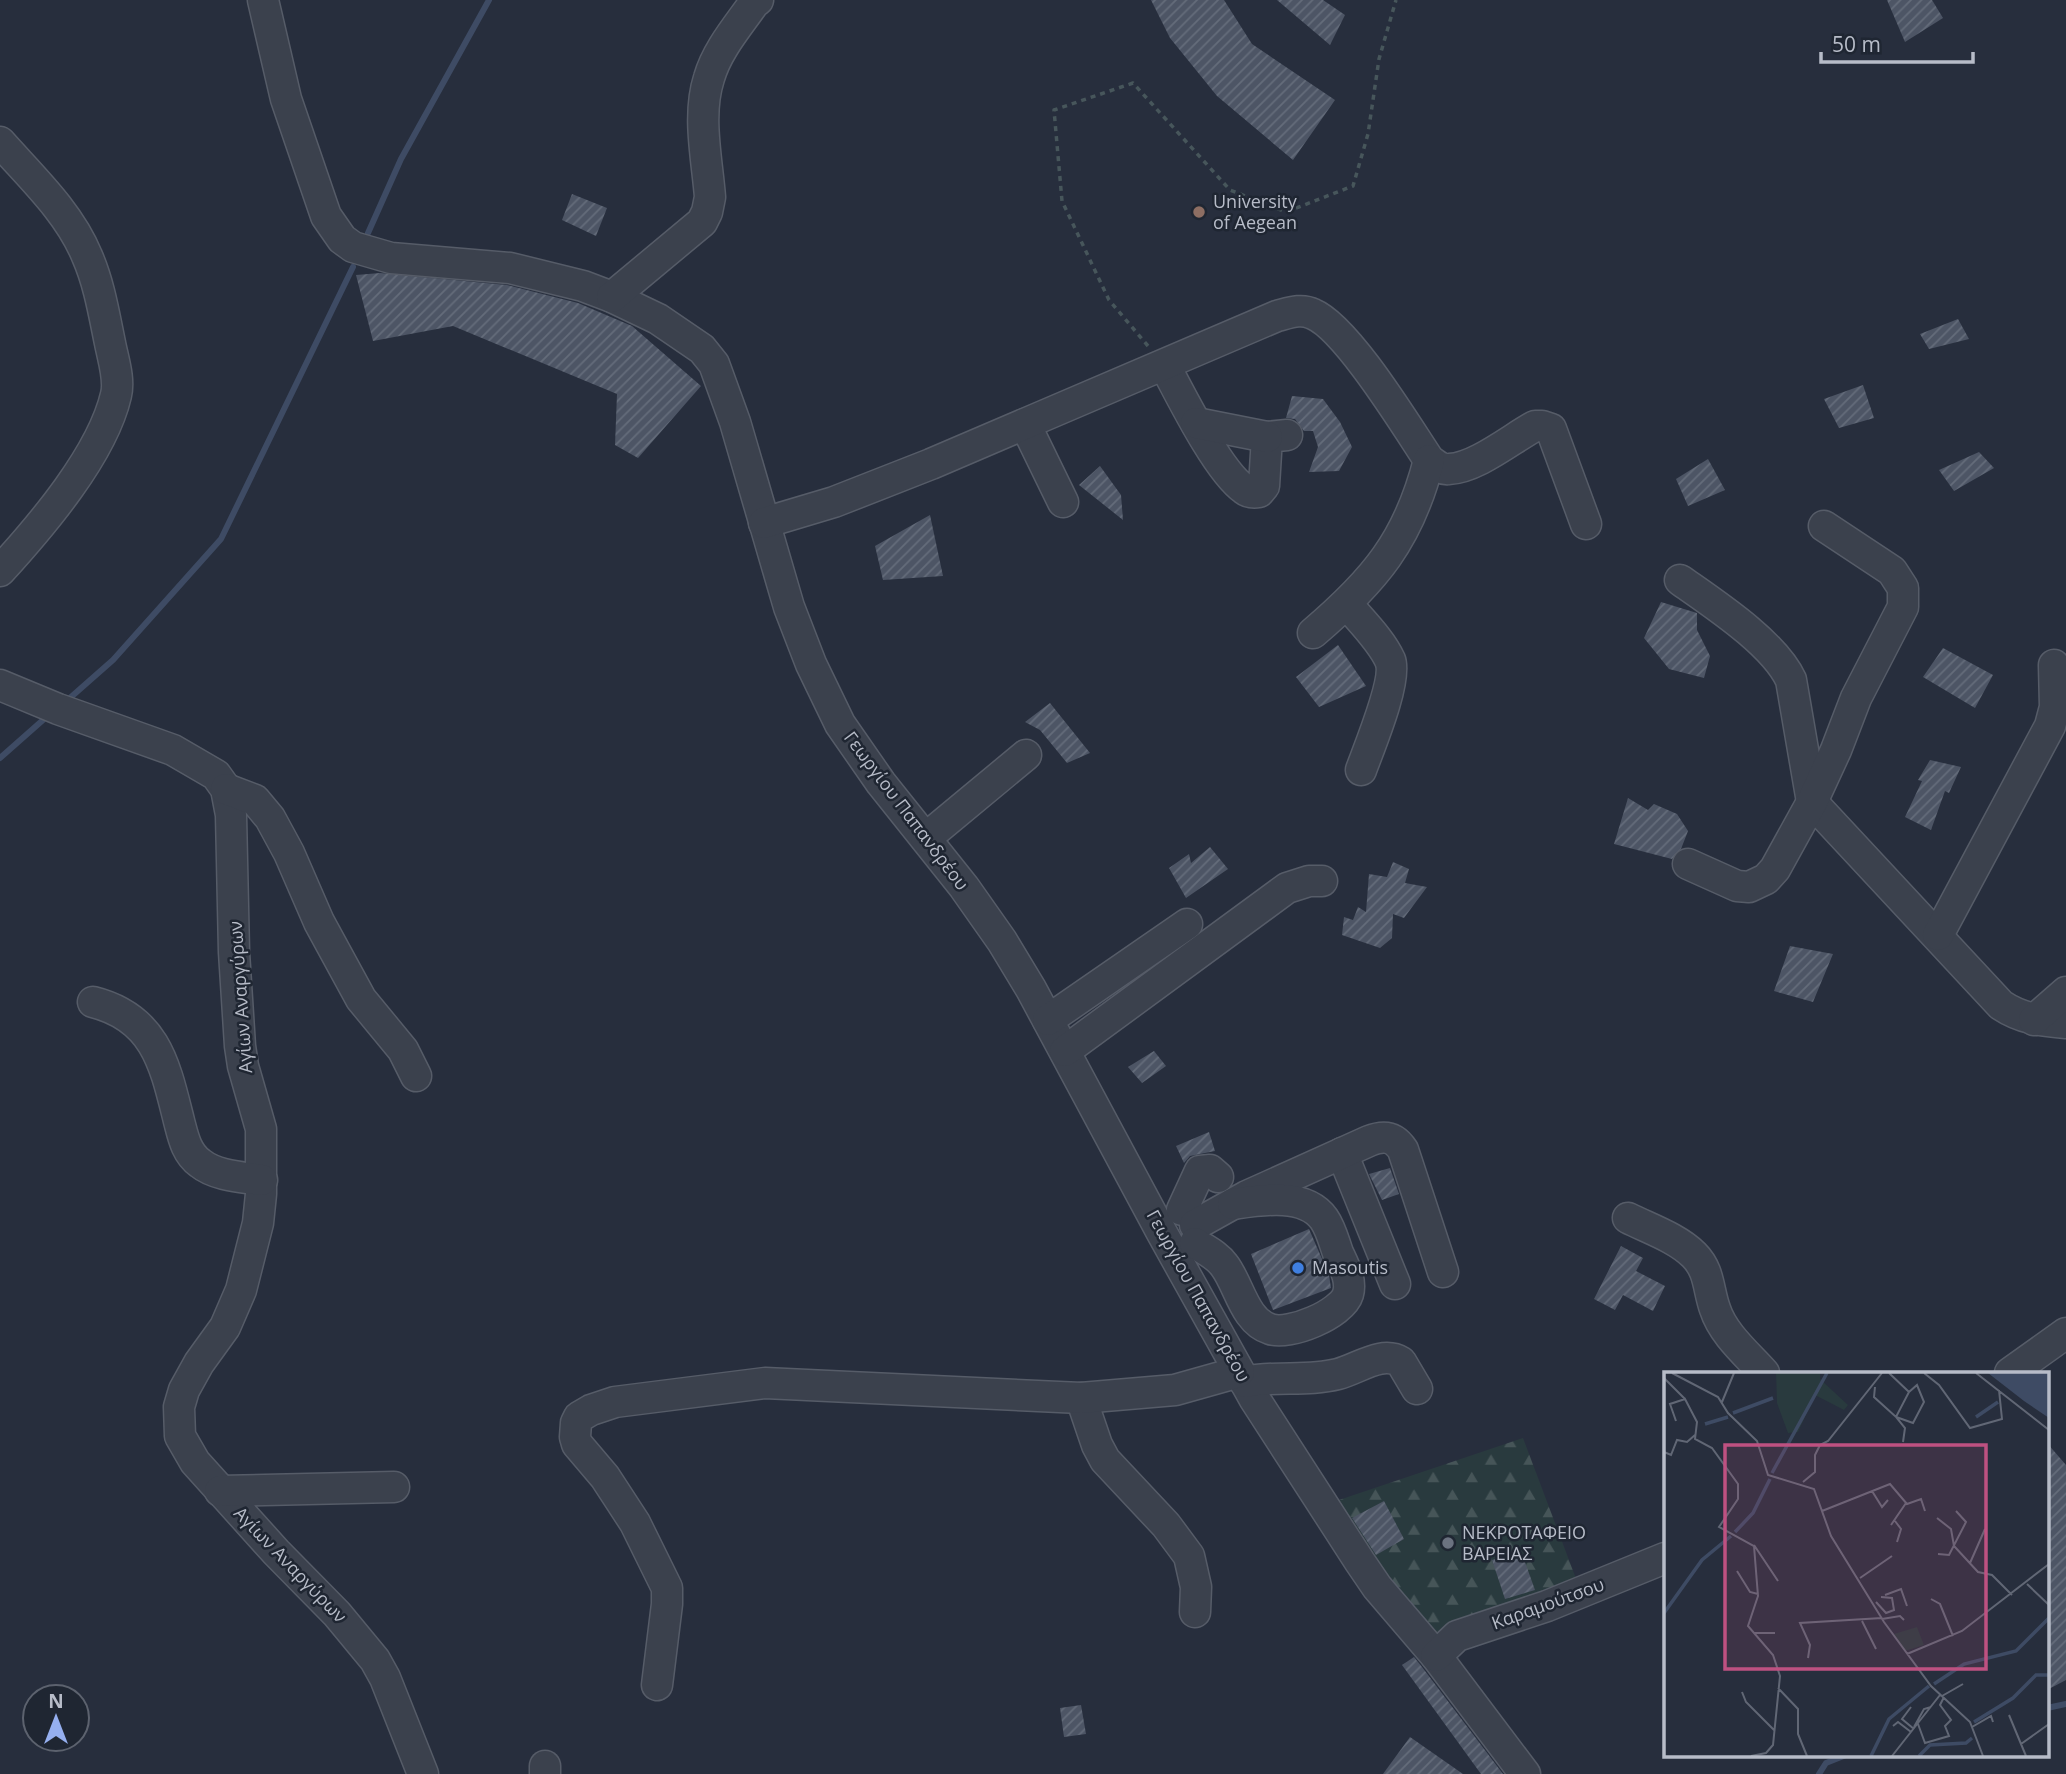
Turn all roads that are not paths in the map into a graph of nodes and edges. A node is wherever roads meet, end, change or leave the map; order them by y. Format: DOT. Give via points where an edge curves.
graph roads {
  1 [pos="263,0"];
  2 [pos="758,0"];
  3 [pos="0,142"];
  4 [pos="612,297"];
  5 [pos="1165,366"];
  6 [pos="1196,423"];
  7 [pos="1025,424"];
  8 [pos="1430,460"];
  9 [pos="1063,502"];
  10 [pos="764,523"];
  11 [pos="1586,524"];
  12 [pos="1824,526"];
  13 [pos="0,571"];
  14 [pos="1680,580"];
  15 [pos="1347,604"];
  16 [pos="1313,633"];
  17 [pos="2054,666"];
  18 [pos="0,685"];
  19 [pos="1026,755"];
  20 [pos="1361,770"];
  21 [pos="226,789"];
  22 [pos="1812,802"];
  23 [pos="926,838"];
  24 [pos="1688,864"];
  25 [pos="1322,881"];
  26 [pos="1187,924"];
  27 [pos="1938,935"];
  28 [pos="2066,992"];
  29 [pos="93,1002"];
  30 [pos="1048,1020"];
  31 [pos="2034,1020"];
  32 [pos="2066,1023"];
  33 [pos="1065,1051"];
  34 [pos="416,1076"];
  35 [pos="1342,1153"];
  36 [pos="1218,1177"];
  37 [pos="262,1180"];
  38 [pos="1233,1204"];
  39 [pos="1628,1219"];
  40 [pos="1181,1223"];
  41 [pos="1183,1271"];
  42 [pos="1443,1272"];
  43 [pos="1395,1284"];
  44 [pos="2066,1333"];
  45 [pos="1763,1372"];
  46 [pos="2011,1372"];
  47 [pos="1242,1377"];
  48 [pos="1417,1389"];
  49 [pos="1081,1398"];
  50 [pos="394,1487"];
  51 [pos="220,1491"];
  52 [pos="1664,1558"];
  53 [pos="1195,1612"];
  54 [pos="1436,1656"];
  55 [pos="657,1685"];
  56 [pos="423,1774"];
  57 [pos="1525,1774"];
  1 -- 4 [label="street, Γεωργίου Παπανδρέου" via="286,99 326,216 342,239 391,258 510,268"];
  2 -- 4 [label="street" via="717,57 708,78 704,104 707,212 702,222"];
  3 -- 13 [label="street" via="57,207 87,255 104,313 117,388 104,429 69,486"];
  4 -- 10 [label="street, Γεωργίου Παπανδρέου" via="684,335 714,364"];
  5 -- 6 [label="street"];
  5 -- 7 [label="street"];
  5 -- 8 [label="street" via="1277,316 1315,314 1351,348"];
  6 -- 6 [label="street" via="1243,489 1259,492 1277,436"];
  7 -- 9 [label="street"];
  7 -- 10 [label="street" via="834,502"];
  8 -- 11 [label="street" via="1452,469 1535,426 1548,427"];
  8 -- 15 [label="street" via="1406,527"];
  10 -- 23 [label="street, Γεωργίου Παπανδρέου" via="789,607 835,715 858,752"];
  12 -- 22 [label="street" via="1892,571 1901,583 1904,599"];
  14 -- 22 [label="street" via="1774,654 1786,669"];
  15 -- 16 [label="street"];
  15 -- 20 [label="street" via="1384,650 1392,668"];
  17 -- 27 [label="street" via="2055,708 2050,726"];
  18 -- 21 [label="street" via="173,750 216,775"];
  19 -- 23 [label="street"];
  21 -- 34 [label="street" via="255,800 270,818 361,999 403,1050"];
  21 -- 37 [label="street, Αγίων Αναργύρων" via="231,815 240,1046 261,1129"];
  22 -- 24 [label="street" via="1775,869 1759,883 1737,886"];
  22 -- 27 [label="street"];
  23 -- 30 [label="street, Γεωργίου Παπανδρέου" via="1002,942"];
  25 -- 33 [label="street" via="1287,888"];
  26 -- 30 [label="street"];
  27 -- 31 [label="street" via="2001,1005"];
  28 -- 31 [label="street"];
  29 -- 37 [label="street" via="128,1015 160,1056 183,1140 198,1162 209,1169"];
  30 -- 33 [label="street, Γεωργίου Παπανδρέου"];
  31 -- 32 [label="street"];
  33 -- 40 [label="street, Γεωργίου Παπανδρέου"];
  35 -- 38 [label="street"];
  35 -- 42 [label="street" via="1379,1136 1398,1142"];
  35 -- 43 [label="street"];
  36 -- 40 [label="street" via="1210,1170 1200,1171"];
  37 -- 51 [label="street, Αγίων Αναργύρων" via="258,1223 241,1290 179,1407 185,1448"];
  38 -- 40 [label="street"];
  38 -- 40 [label="street" via="1297,1202 1318,1212 1349,1279 1347,1296 1337,1310 1293,1330 1261,1325 1227,1268"];
  39 -- 45 [label="street" via="1672,1240 1701,1262 1714,1310"];
  40 -- 41 [label="street, Γεωργίου Παπανδρέου"];
  40 -- 41 [label="street"];
  41 -- 47 [label="street, Γεωργίου Παπανδρέου"];
  44 -- 46 [label="street"];
  47 -- 48 [label="street" via="1331,1376 1386,1358 1405,1366"];
  47 -- 49 [label="street" via="1175,1391"];
  47 -- 54 [label="street, Γεωργίου Παπανδρέου" via="1377,1587"];
  49 -- 53 [label="street" via="1105,1460 1189,1556 1196,1587"];
  49 -- 55 [label="street" via="765,1383 615,1402 579,1417 574,1431 578,1444 635,1523 667,1588"];
  50 -- 51 [label="street"];
  51 -- 56 [label="street, Αγίων Αναργύρων" via="375,1660"];
  52 -- 54 [label="street, Καραμούτσου" via="1457,1636"];
  54 -- 57 [label="street, Γεωργίου Παπανδρέου"];
}
